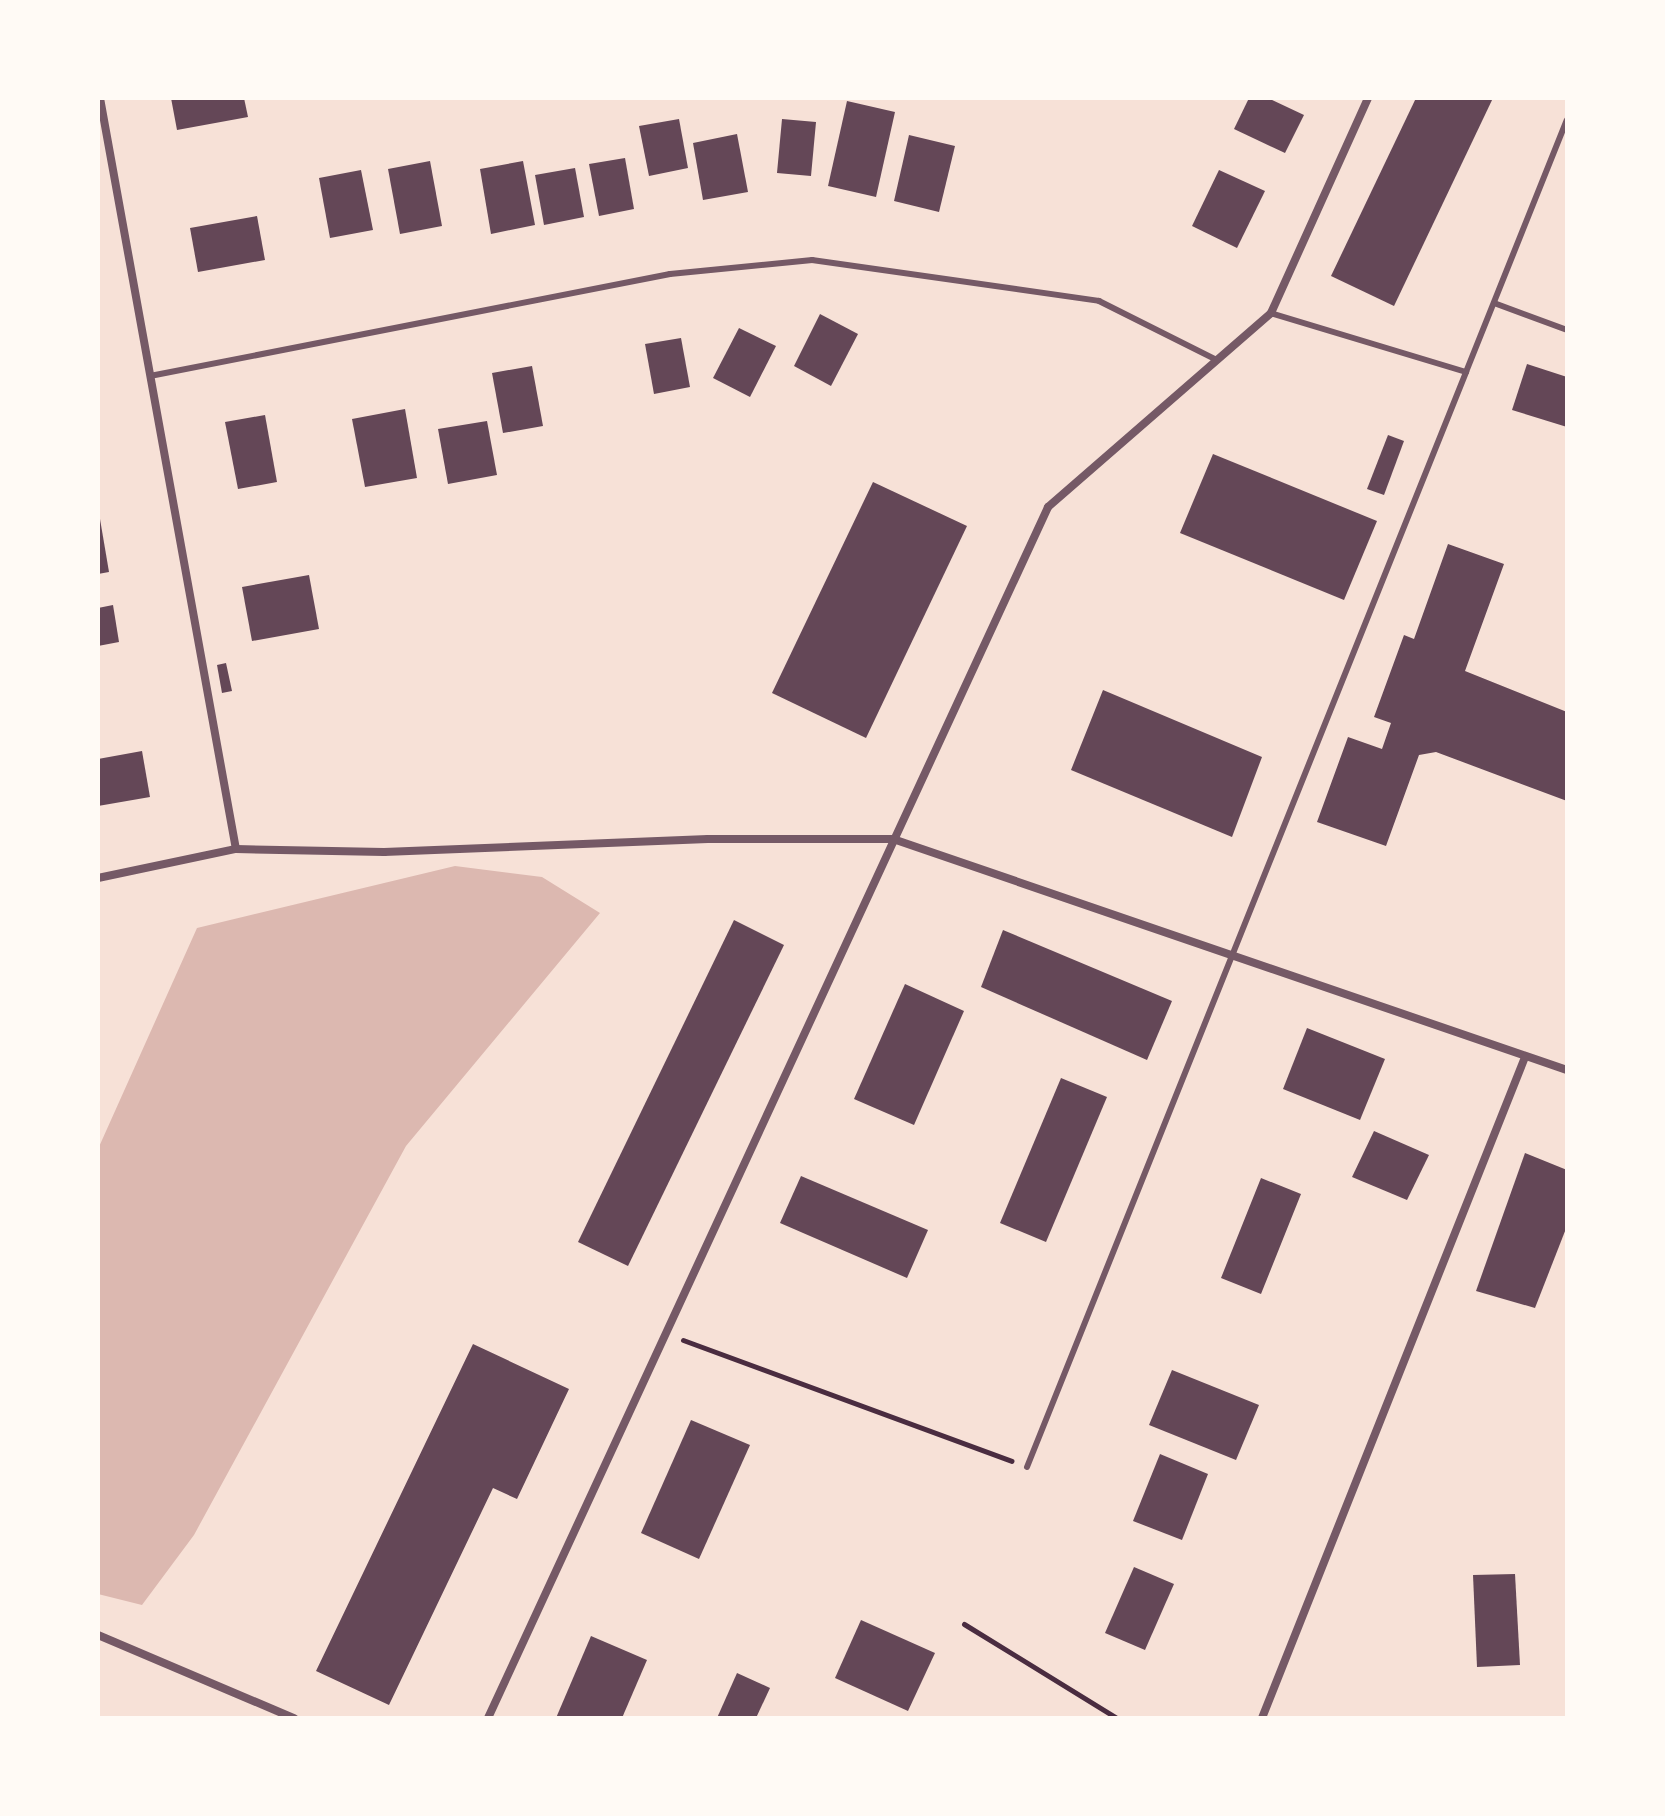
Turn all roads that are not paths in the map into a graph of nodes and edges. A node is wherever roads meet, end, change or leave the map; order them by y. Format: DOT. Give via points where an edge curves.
graph roads {
  1 [pos="100,98"];
  2 [pos="1368,98"];
  3 [pos="1567,120"];
  4 [pos="1494,303"];
  5 [pos="1271,313"];
  6 [pos="1567,330"];
  7 [pos="1217,360"];
  8 [pos="1466,372"];
  9 [pos="150,376"];
  10 [pos="893,839"];
  11 [pos="236,849"];
  12 [pos="98,878"];
  13 [pos="1231,958"];
  14 [pos="1525,1057"];
  15 [pos="1567,1070"];
  16 [pos="1027,1467"];
  17 [pos="98,1635"];
  18 [pos="294,1718"];
  19 [pos="488,1718"];
  20 [pos="1262,1718"];
  1 -- 9 [label="street"];
  2 -- 5 [label="street"];
  3 -- 4 [label="lane"];
  4 -- 6 [label="lane"];
  4 -- 8 [label="lane"];
  5 -- 7 [label="street"];
  5 -- 8 [label="lane"];
  7 -- 9 [label="lane" via="1099,301 812,260 670,274"];
  7 -- 10 [label="street" via="1048,507"];
  8 -- 13 [label="lane"];
  9 -- 11 [label="street"];
  10 -- 11 [label="street" via="708,839 384,852"];
  10 -- 13 [label="street"];
  10 -- 19 [label="street"];
  11 -- 12 [label="street"];
  13 -- 14 [label="street"];
  13 -- 16 [label="lane"];
  14 -- 15 [label="street"];
  14 -- 20 [label="street"];
  17 -- 18 [label="street"];
}
